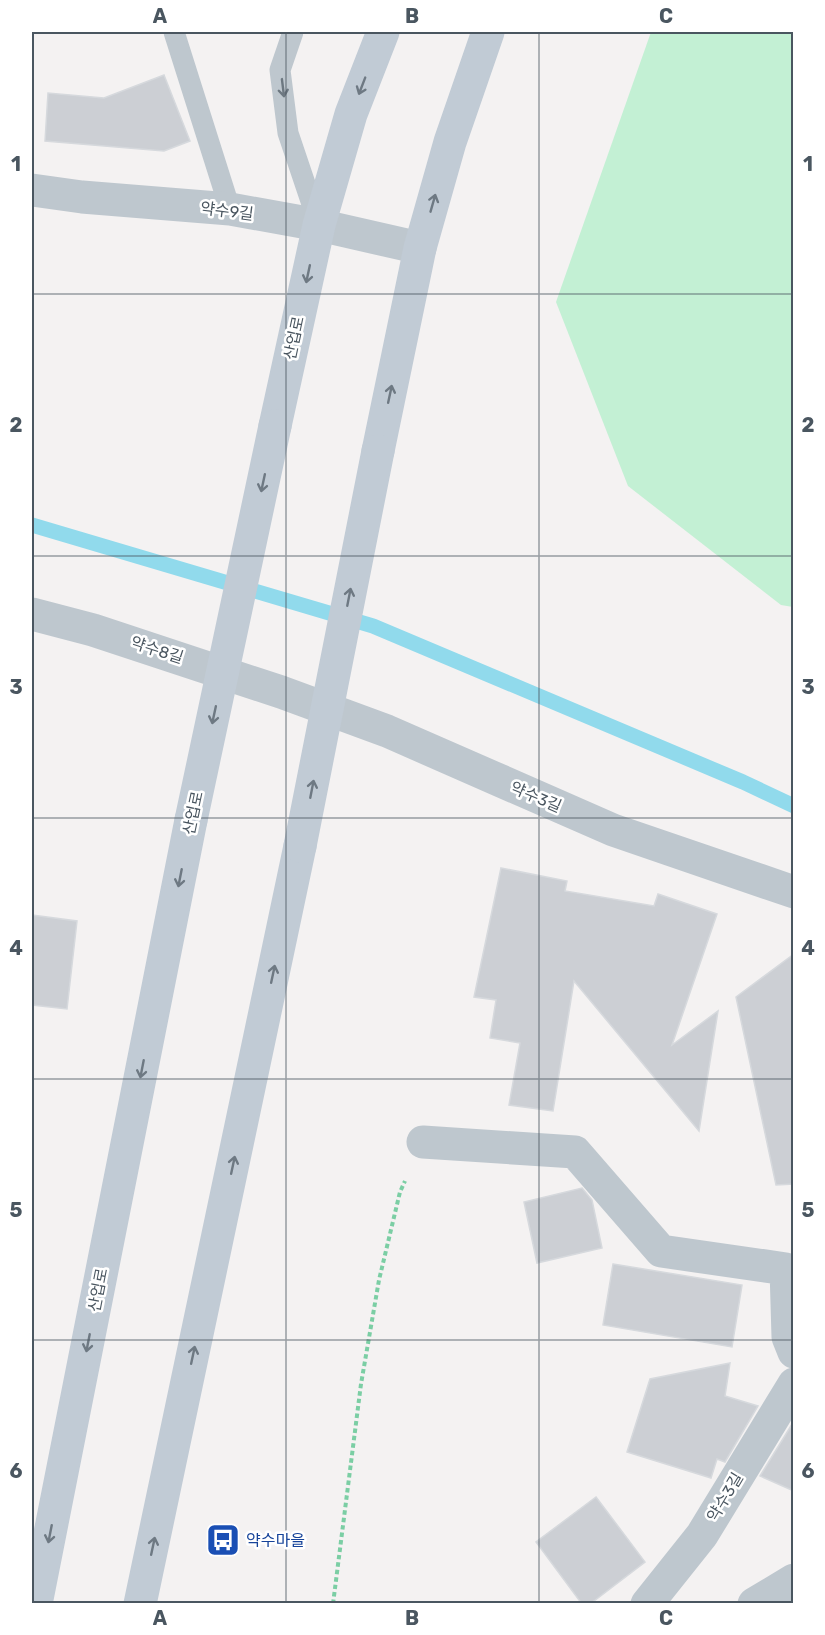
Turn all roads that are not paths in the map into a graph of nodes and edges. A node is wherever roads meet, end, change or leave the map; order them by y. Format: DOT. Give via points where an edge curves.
graph roads {
  1 [pos="174,32"];
  2 [pos="292,32"];
  3 [pos="383,32"];
  4 [pos="488,32"];
  5 [pos="32,190"];
  6 [pos="230,209"];
  7 [pos="319,225"];
  8 [pos="420,248"];
  9 [pos="32,614"];
  10 [pos="281,692"];
  11 [pos="794,892"];
  12 [pos="423,1142"];
  13 [pos="794,1352"];
  14 [pos="794,1384"];
  15 [pos="794,1580"];
  16 [pos="36,1604"];
  17 [pos="141,1604"];
  18 [pos="647,1604"];
  19 [pos="754,1604"];
  1 -- 6 [label="lane"];
  2 -- 7 [label="lane, one-way" via="280,70 288,133"];
  3 -- 7 [label="main road, 산업로, one-way" via="351,114"];
  8 -- 4 [label="main road, one-way" via="450,142"];
  5 -- 6 [label="street, 약수9길"];
  6 -- 7 [label="street, 약수9길"];
  7 -- 8 [label="street, 약수9길"];
  7 -- 16 [label="main road, 산업로, one-way, bridge" via="191,820"];
  17 -- 8 [label="main road, one-way, bridge"];
  9 -- 10 [label="street, 약수8길" via="155,649"];
  10 -- 11 [label="street, 약수3길" via="387,731 613,830"];
  12 -- 13 [label="street" via="575,1152 661,1251 786,1269 788,1337"];
  14 -- 18 [label="street, 약수3길" via="702,1535"];
  15 -- 19 [label="street"];
}
